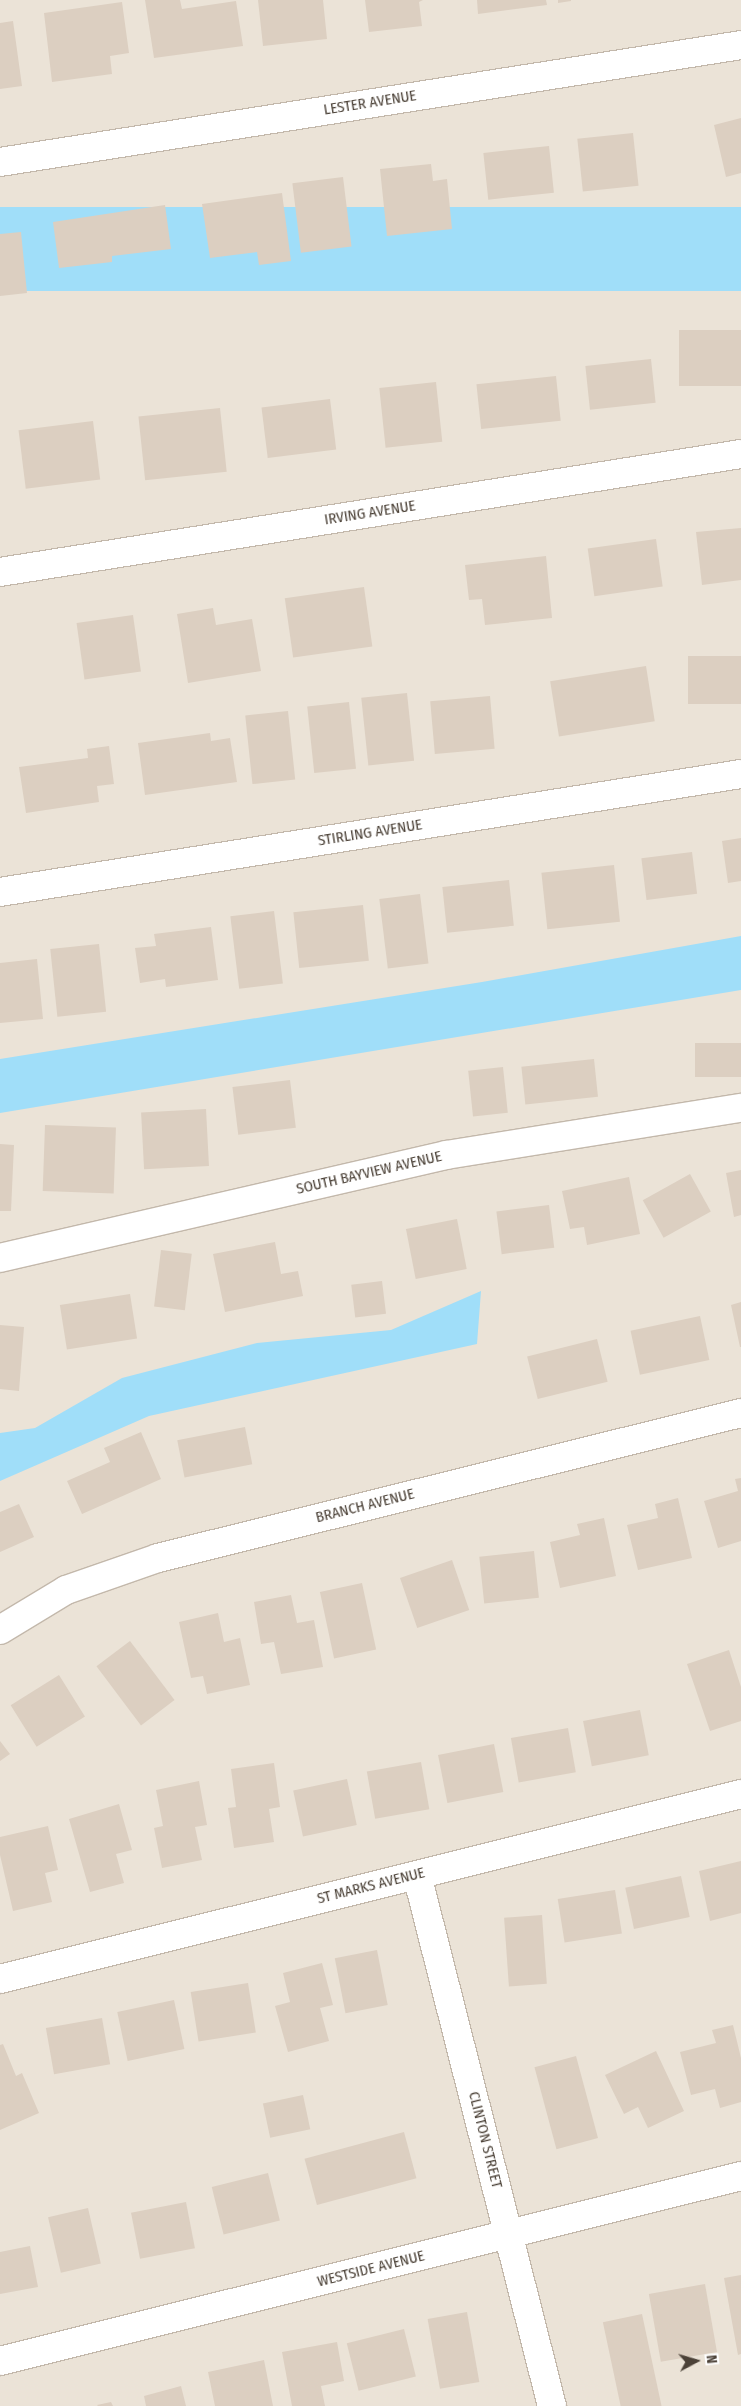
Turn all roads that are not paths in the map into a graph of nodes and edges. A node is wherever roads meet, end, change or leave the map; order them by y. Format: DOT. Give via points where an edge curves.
graph roads {
  1 [pos="741,45"];
  2 [pos="0,162"];
  3 [pos="741,454"];
  4 [pos="0,572"];
  5 [pos="741,774"];
  6 [pos="0,892"];
  7 [pos="741,1108"];
  8 [pos="0,1258"];
  9 [pos="741,1412"];
  10 [pos="0,1630"];
  11 [pos="741,1794"];
  12 [pos="417,1875"];
  13 [pos="0,1979"];
  14 [pos="741,2176"];
  15 [pos="508,2234"];
  16 [pos="0,2361"];
  17 [pos="552,2406"];
  1 -- 2 [label="street, LESTER AVENUE"];
  3 -- 4 [label="street, IRVING AVENUE"];
  5 -- 6 [label="street, STIRLING AVENUE"];
  7 -- 8 [label="street, SOUTH BAYVIEW AVENUE" via="446,1155"];
  9 -- 10 [label="street, BRANCH AVENUE" via="158,1558 66,1590"];
  11 -- 12 [label="street, ST MARKS AVENUE"];
  12 -- 13 [label="street, ST MARKS AVENUE"];
  12 -- 15 [label="street, CLINTON STREET"];
  14 -- 15 [label="street, WESTSIDE AVENUE"];
  15 -- 16 [label="street, WESTSIDE AVENUE"];
  15 -- 17 [label="street, CLINTON STREET"];
}
